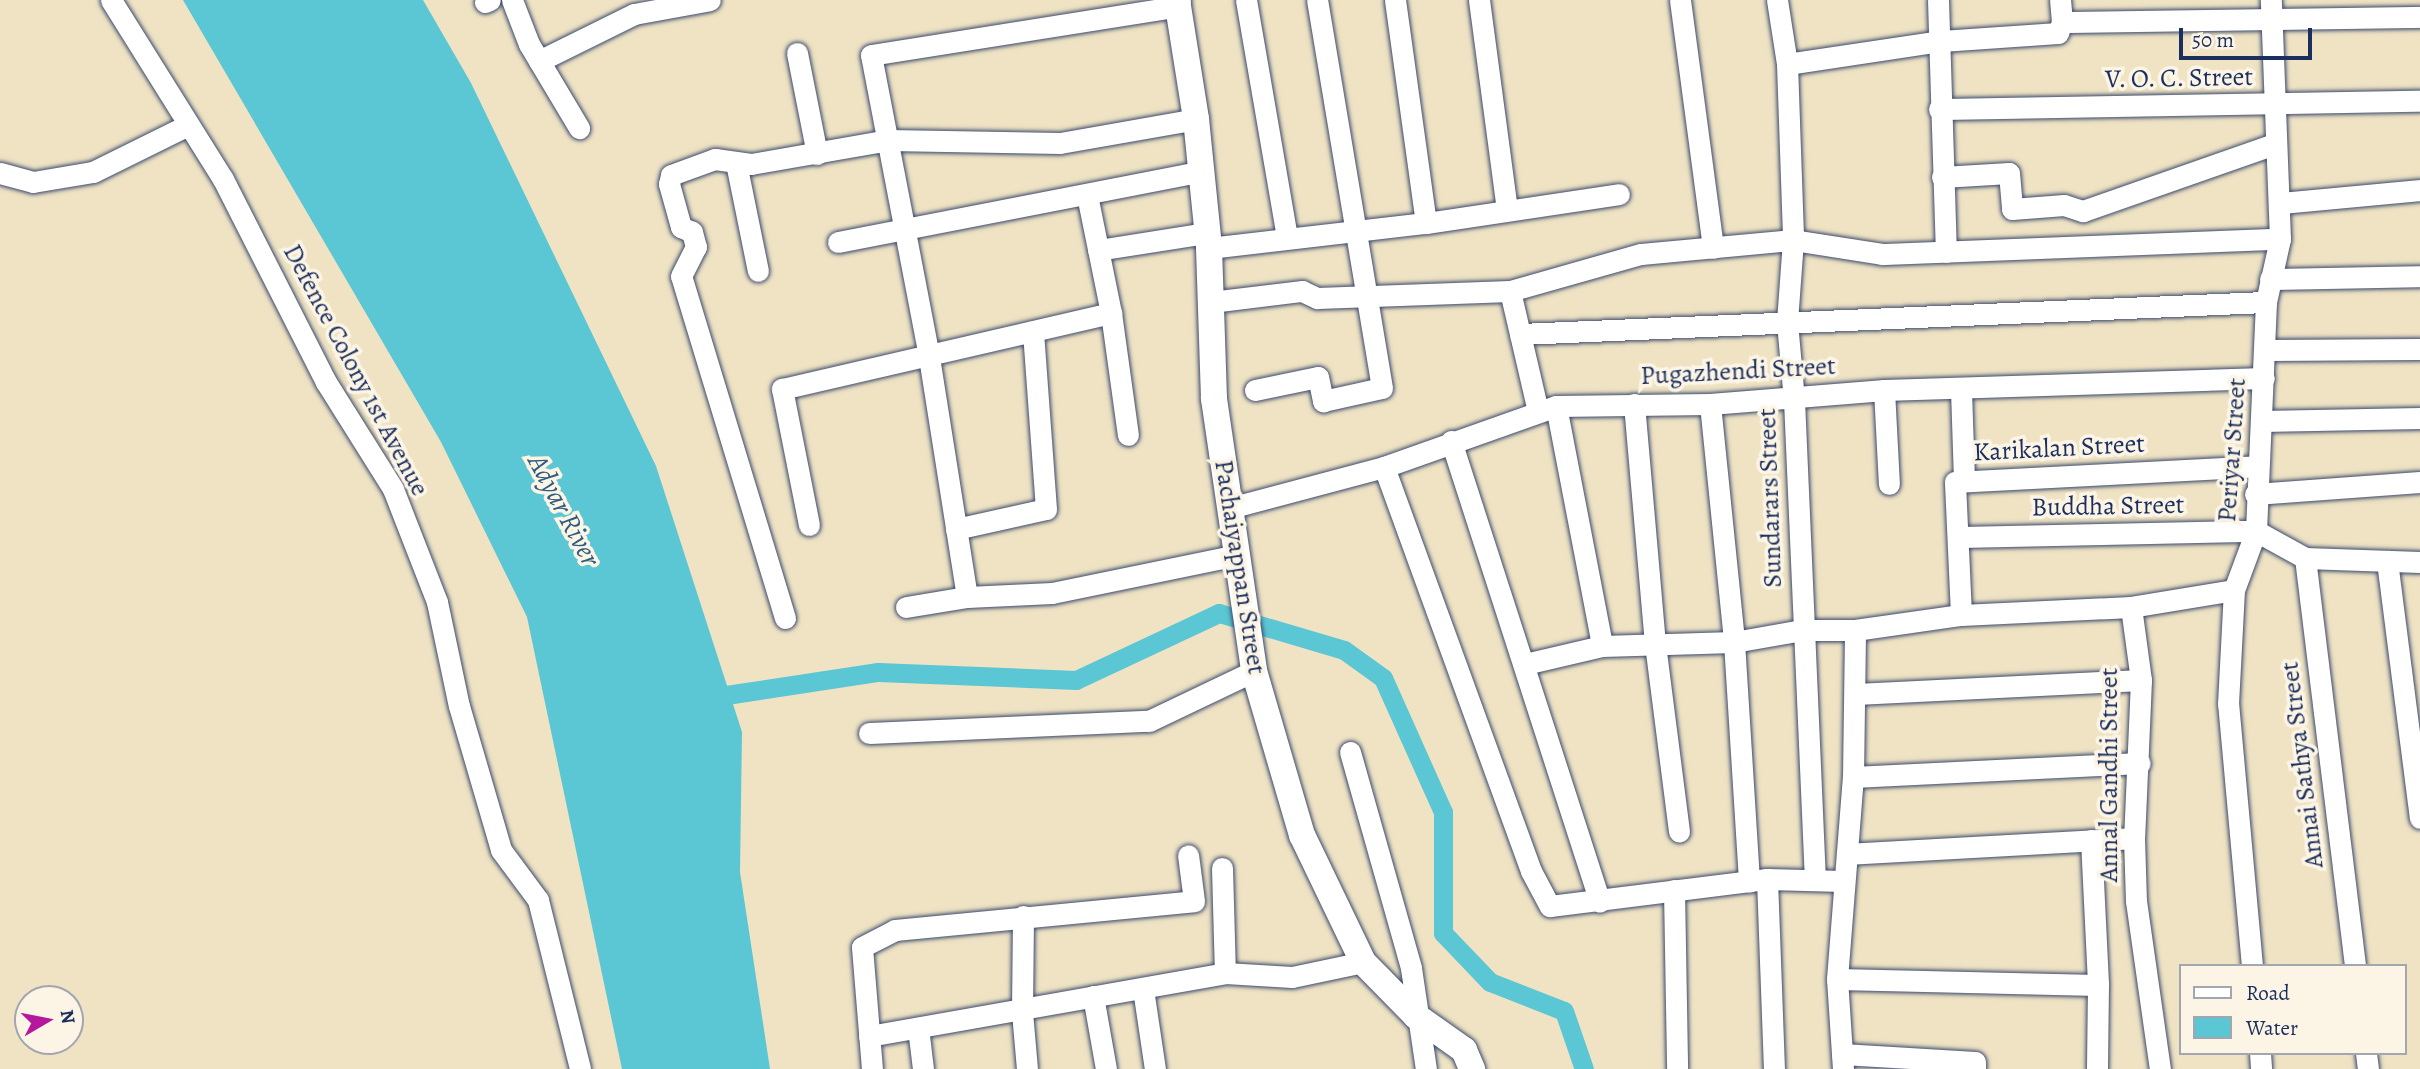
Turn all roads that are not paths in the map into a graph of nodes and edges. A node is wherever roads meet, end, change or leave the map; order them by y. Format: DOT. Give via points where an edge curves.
graph roads {
  1 [pos="111,0"];
  2 [pos="512,0"];
  3 [pos="710,0"];
  4 [pos="1246,0"];
  5 [pos="1317,0"];
  6 [pos="1395,0"];
  7 [pos="1479,0"];
  8 [pos="1680,0"];
  9 [pos="1777,0"];
  10 [pos="1938,0"];
  11 [pos="2060,0"];
  12 [pos="1179,2"];
  13 [pos="2271,9"];
  14 [pos="2420,17"];
  15 [pos="2062,22"];
  16 [pos="1941,41"];
  17 [pos="797,53"];
  18 [pos="539,61"];
  19 [pos="1787,64"];
  20 [pos="2420,101"];
  21 [pos="2272,104"];
  22 [pos="1940,109"];
  23 [pos="1196,119"];
  24 [pos="188,125"];
  25 [pos="579,128"];
  26 [pos="888,140"];
  27 [pos="2274,144"];
  28 [pos="817,153"];
  29 [pos="736,163"];
  30 [pos="1199,172"];
  31 [pos="0,173"];
  32 [pos="1942,177"];
  33 [pos="2420,190"];
  34 [pos="1619,194"];
  35 [pos="1087,195"];
  36 [pos="2281,203"];
  37 [pos="1507,210"];
  38 [pos="1426,223"];
  39 [pos="902,227"];
  40 [pos="1354,232"];
  41 [pos="1287,237"];
  42 [pos="2280,239"];
  43 [pos="1208,240"];
  44 [pos="1793,240"];
  45 [pos="838,242"];
  46 [pos="1713,248"];
  47 [pos="1098,250"];
  48 [pos="1946,252"];
  49 [pos="758,271"];
  50 [pos="2420,276"];
  51 [pos="2270,279"];
  52 [pos="1510,291"];
  53 [pos="1363,294"];
  54 [pos="1211,302"];
  55 [pos="2266,302"];
  56 [pos="1111,313"];
  57 [pos="1787,322"];
  58 [pos="1033,331"];
  59 [pos="1520,334"];
  60 [pos="2420,349"];
  61 [pos="2266,350"];
  62 [pos="928,351"];
  63 [pos="2264,378"];
  64 [pos="1255,390"];
  65 [pos="1885,390"];
  66 [pos="1961,390"];
  67 [pos="1794,400"];
  68 [pos="1634,404"];
  69 [pos="1710,404"];
  70 [pos="1547,409"];
  71 [pos="2420,418"];
  72 [pos="2261,421"];
  73 [pos="1128,435"];
  74 [pos="1451,441"];
  75 [pos="2257,466"];
  76 [pos="1384,467"];
  77 [pos="1964,481"];
  78 [pos="2420,482"];
  79 [pos="1889,484"];
  80 [pos="2255,494"];
  81 [pos="1230,509"];
  82 [pos="809,526"];
  83 [pos="956,529"];
  84 [pos="2256,531"];
  85 [pos="1960,537"];
  86 [pos="2305,558"];
  87 [pos="2387,561"];
  88 [pos="1238,562"];
  89 [pos="2420,562"];
  90 [pos="2234,590"];
  91 [pos="967,597"];
  92 [pos="906,607"];
  93 [pos="2131,607"];
  94 [pos="1961,615"];
  95 [pos="785,618"];
  96 [pos="1802,629"];
  97 [pos="1856,629"];
  98 [pos="1734,642"];
  99 [pos="1655,644"];
  100 [pos="1602,646"];
  101 [pos="1525,664"];
  102 [pos="1253,667"];
  103 [pos="2141,680"];
  104 [pos="1856,694"];
  105 [pos="869,733"];
  106 [pos="1350,752"];
  107 [pos="2140,763"];
  108 [pos="1853,777"];
  109 [pos="2420,818"];
  110 [pos="1679,831"];
  111 [pos="2134,838"];
  112 [pos="2091,840"];
  113 [pos="1847,854"];
  114 [pos="1188,855"];
  115 [pos="1222,868"];
  116 [pos="1815,880"];
  117 [pos="1758,881"];
  118 [pos="1843,881"];
  119 [pos="1674,890"];
  120 [pos="1600,901"];
  121 [pos="1023,916"];
  122 [pos="1363,962"];
  123 [pos="2252,964"];
  124 [pos="2355,964"];
  125 [pos="1225,973"];
  126 [pos="1837,979"];
  127 [pos="2098,985"];
  128 [pos="1143,989"];
  129 [pos="1093,996"];
  130 [pos="1022,1012"];
  131 [pos="1416,1016"];
  132 [pos="918,1028"];
  133 [pos="869,1035"];
  134 [pos="1843,1061"];
  135 [pos="580,1069"];
  136 [pos="872,1069"];
  137 [pos="923,1069"];
  138 [pos="1027,1069"];
  139 [pos="1106,1069"];
  140 [pos="1155,1069"];
  141 [pos="1426,1069"];
  142 [pos="1472,1069"];
  143 [pos="1677,1069"];
  144 [pos="1774,1069"];
  145 [pos="1975,1069"];
  146 [pos="2097,1069"];
  147 [pos="2160,1069"];
  1 -- 24 [label="street, Defence Colony 1st Avenue"];
  2 -- 18 [label="street"];
  3 -- 18 [label="street" via="634,13"];
  4 -- 41 [label="street"];
  5 -- 40 [label="street"];
  6 -- 38 [label="street"];
  7 -- 37 [label="street"];
  8 -- 46 [label="street"];
  9 -- 19 [label="street, Sundarars Street"];
  10 -- 16 [label="street"];
  11 -- 15 [label="street"];
  12 -- 23 [label="main road, Pachaiyappan Street"];
  12 -- 26 [label="street" via="871,55"];
  13 -- 14 [label="street"];
  13 -- 15 [label="street"];
  13 -- 21 [label="street, Periyar Street"];
  15 -- 16 [label="street" via="2058,33 2046,35"];
  16 -- 19 [label="street"];
  16 -- 22 [label="street"];
  17 -- 28 [label="street"];
  18 -- 25 [label="street"];
  19 -- 44 [label="street, Sundarars Street"];
  20 -- 21 [label="street, V. O. C. Street"];
  21 -- 22 [label="street, V. O. C. Street"];
  21 -- 27 [label="street, Periyar Street"];
  22 -- 32 [label="street"];
  23 -- 26 [label="street" via="1060,143"];
  23 -- 30 [label="main road, Pachaiyappan Street"];
  24 -- 31 [label="street" via="93,172 33,182"];
  24 -- 135 [label="street, Defence Colony 1st Avenue" via="223,179 326,382 393,489 437,602 458,706 501,850 538,900"];
  26 -- 28 [label="street"];
  26 -- 39 [label="street"];
  27 -- 32 [label="street" via="2083,211 2064,205 2012,209 2009,173"];
  27 -- 36 [label="street, Periyar Street"];
  28 -- 29 [label="street"];
  29 -- 49 [label="street"];
  29 -- 95 [label="street" via="715,159 671,175 669,184 681,227 692,232 696,247 681,276"];
  30 -- 35 [label="street"];
  30 -- 43 [label="main road, Pachaiyappan Street"];
  32 -- 48 [label="street"];
  33 -- 36 [label="street"];
  34 -- 37 [label="street"];
  35 -- 39 [label="street"];
  35 -- 47 [label="street"];
  36 -- 42 [label="street, Periyar Street"];
  37 -- 38 [label="street"];
  38 -- 40 [label="street"];
  39 -- 45 [label="street"];
  39 -- 62 [label="street"];
  40 -- 41 [label="street"];
  40 -- 53 [label="street"];
  41 -- 43 [label="street"];
  42 -- 48 [label="street"];
  42 -- 51 [label="street, Periyar Street"];
  43 -- 47 [label="street"];
  43 -- 54 [label="main road, Pachaiyappan Street"];
  44 -- 46 [label="street"];
  44 -- 48 [label="street" via="1882,254"];
  44 -- 57 [label="street, Sundarars Street"];
  46 -- 52 [label="street" via="1641,254"];
  47 -- 56 [label="street"];
  50 -- 51 [label="street"];
  51 -- 55 [label="street, Periyar Street"];
  52 -- 53 [label="street"];
  52 -- 59 [label="street"];
  53 -- 54 [label="street" via="1317,298 1302,291"];
  53 -- 64 [label="street" via="1382,388 1323,401 1318,377"];
  54 -- 81 [label="main road, Pachaiyappan Street" via="1214,399"];
  55 -- 57 [label="street"];
  55 -- 61 [label="street, Periyar Street"];
  56 -- 58 [label="street"];
  56 -- 73 [label="street"];
  57 -- 59 [label="street"];
  57 -- 67 [label="street, Sundarars Street"];
  58 -- 62 [label="street"];
  58 -- 83 [label="street" via="1046,509"];
  59 -- 70 [label="street"];
  60 -- 61 [label="street"];
  61 -- 63 [label="street, Periyar Street"];
  62 -- 82 [label="street" via="782,389"];
  62 -- 83 [label="street"];
  63 -- 66 [label="street, Pugazhendi Street"];
  63 -- 72 [label="street, Periyar Street"];
  65 -- 66 [label="street, Pugazhendi Street"];
  65 -- 67 [label="street, Pugazhendi Street"];
  65 -- 79 [label="street"];
  66 -- 77 [label="street"];
  67 -- 69 [label="street, Pugazhendi Street"];
  67 -- 96 [label="street, Sundarars Street"];
  68 -- 69 [label="street, Pugazhendi Street"];
  68 -- 70 [label="street, Pugazhendi Street"];
  68 -- 99 [label="street"];
  69 -- 98 [label="street"];
  70 -- 74 [label="street, Pugazhendi Street"];
  70 -- 100 [label="street"];
  71 -- 72 [label="street"];
  72 -- 75 [label="street, Periyar Street"];
  74 -- 76 [label="street, Pugazhendi Street"];
  74 -- 101 [label="street"];
  75 -- 77 [label="street, Karikalan Street"];
  75 -- 80 [label="street, Periyar Street"];
  76 -- 81 [label="street, Pugazhendi Street"];
  76 -- 120 [label="street" via="1531,871 1550,906"];
  77 -- 85 [label="street, Karikalan Street" via="1955,482"];
  78 -- 80 [label="street"];
  80 -- 84 [label="street, Periyar Street"];
  81 -- 88 [label="main road, Pachaiyappan Street"];
  83 -- 91 [label="street"];
  84 -- 85 [label="street, Buddha Street"];
  84 -- 86 [label="street"];
  84 -- 90 [label="street, Periyar Street"];
  85 -- 94 [label="street, Karikalan Street"];
  86 -- 87 [label="street"];
  86 -- 124 [label="street, Annai Sathya Street"];
  87 -- 89 [label="street"];
  87 -- 109 [label="street"];
  88 -- 91 [label="street" via="1052,593"];
  88 -- 102 [label="main road, Pachaiyappan Street"];
  90 -- 93 [label="street"];
  90 -- 123 [label="street, Periyar Street" via="2228,704"];
  91 -- 92 [label="street"];
  93 -- 94 [label="street"];
  93 -- 103 [label="street, Annal Gandhi Street"];
  94 -- 97 [label="street"];
  96 -- 97 [label="street"];
  96 -- 98 [label="street"];
  96 -- 116 [label="street, Sundarars Street"];
  97 -- 104 [label="street"];
  98 -- 99 [label="street"];
  98 -- 117 [label="street"];
  99 -- 100 [label="street"];
  99 -- 110 [label="street"];
  100 -- 101 [label="street"];
  101 -- 120 [label="street"];
  102 -- 105 [label="street" via="1149,721"];
  102 -- 122 [label="main road, Pachaiyappan Street" via="1302,835"];
  103 -- 104 [label="street"];
  103 -- 107 [label="street, Annal Gandhi Street"];
  104 -- 108 [label="street"];
  106 -- 131 [label="street" via="1411,968"];
  107 -- 108 [label="street"];
  107 -- 111 [label="street, Annal Gandhi Street"];
  108 -- 113 [label="street"];
  111 -- 112 [label="street"];
  111 -- 147 [label="street, Annal Gandhi Street" via="2137,901"];
  112 -- 113 [label="street"];
  112 -- 127 [label="street"];
  113 -- 118 [label="street"];
  114 -- 121 [label="street" via="1195,901"];
  115 -- 125 [label="street"];
  116 -- 117 [label="street"];
  116 -- 118 [label="street"];
  117 -- 119 [label="street"];
  117 -- 144 [label="street"];
  118 -- 126 [label="street"];
  119 -- 120 [label="street"];
  119 -- 143 [label="street"];
  121 -- 130 [label="street"];
  121 -- 133 [label="street" via="895,930 862,947"];
  122 -- 125 [label="street" via="1292,977"];
  122 -- 131 [label="main road, Pachaiyappan Street"];
  125 -- 128 [label="street"];
  126 -- 127 [label="street"];
  126 -- 134 [label="street"];
  127 -- 146 [label="street"];
  128 -- 129 [label="street"];
  128 -- 140 [label="street"];
  129 -- 130 [label="street"];
  129 -- 139 [label="street"];
  130 -- 132 [label="street"];
  130 -- 138 [label="street"];
  131 -- 141 [label="street"];
  131 -- 142 [label="main road, Pachaiyappan Street" via="1464,1051"];
  132 -- 133 [label="street"];
  132 -- 137 [label="street"];
  133 -- 136 [label="street"];
  134 -- 145 [label="street" via="1975,1062"];
}
